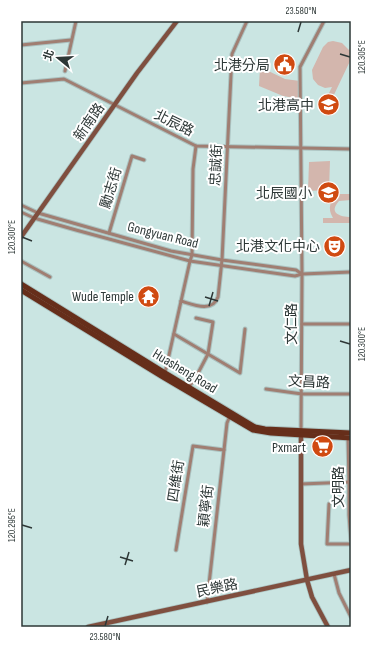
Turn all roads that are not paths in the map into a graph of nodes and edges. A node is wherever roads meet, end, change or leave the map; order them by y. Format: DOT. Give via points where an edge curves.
graph roads {
  1 [pos="76,21"];
  2 [pos="176,21"];
  3 [pos="247,21"];
  4 [pos="324,21"];
  5 [pos="71,40"];
  6 [pos="21,45"];
  7 [pos="65,71"];
  8 [pos="21,83"];
  9 [pos="115,105"];
  10 [pos="196,146"];
  11 [pos="227,147"];
  12 [pos="300,148"];
  13 [pos="351,149"];
  14 [pos="144,160"];
  15 [pos="21,204"];
  16 [pos="21,212"];
  17 [pos="38,213"];
  18 [pos="34,218"];
  19 [pos="109,233"];
  20 [pos="21,237"];
  21 [pos="107,239"];
  22 [pos="192,255"];
  23 [pos="222,260"];
  24 [pos="21,261"];
  25 [pos="190,261"];
  26 [pos="222,265"];
  27 [pos="351,272"];
  28 [pos="302,274"];
  29 [pos="50,277"];
  30 [pos="21,284"];
  31 [pos="21,290"];
  32 [pos="181,301"];
  33 [pos="196,318"];
  34 [pos="302,324"];
  35 [pos="351,324"];
  36 [pos="245,329"];
  37 [pos="174,334"];
  38 [pos="208,354"];
  39 [pos="164,375"];
  40 [pos="188,387"];
  41 [pos="266,389"];
  42 [pos="302,394"];
  43 [pos="351,394"];
  44 [pos="231,415"];
  45 [pos="301,433"];
  46 [pos="349,436"];
  47 [pos="224,450"];
  48 [pos="350,482"];
  49 [pos="301,484"];
  50 [pos="329,504"];
  51 [pos="351,543"];
  52 [pos="176,550"];
  53 [pos="351,570"];
  54 [pos="334,574"];
  55 [pos="307,580"];
  56 [pos="207,602"];
  57 [pos="351,617"];
  58 [pos="88,627"];
  59 [pos="328,627"];
  1 -- 5 [label="street"];
  2 -- 9 [label="main road, 新南路"];
  3 -- 11 [label="street, 忠誠街" via="232,54"];
  4 -- 12 [label="street, 文仁路" via="300,67"];
  5 -- 6 [label="street"];
  5 -- 7 [label="street"];
  8 -- 9 [label="street, 北辰路" via="64,79"];
  9 -- 10 [label="street, 北辰路"];
  9 -- 17 [label="main road, 新南路"];
  10 -- 11 [label="street, 北辰路"];
  10 -- 22 [label="street" via="192,169"];
  11 -- 12 [label="street, 北辰路"];
  11 -- 23 [label="street, 忠誠街"];
  12 -- 13 [label="street, 北辰路"];
  12 -- 28 [label="street, 文仁路"];
  14 -- 19 [label="street, 勵志街" via="132,156"];
  15 -- 17 [label="street, Gongyuan Road"];
  16 -- 18 [label="street, Gongyuan Road"];
  17 -- 18 [label="main road, 新南路"];
  17 -- 19 [label="street, Gongyuan Road"];
  18 -- 20 [label="main road, 新南路"];
  18 -- 21 [label="street, Gongyuan Road"];
  19 -- 21 [label="street, 勵志街"];
  19 -- 22 [label="street, Gongyuan Road"];
  21 -- 25 [label="street, Gongyuan Road"];
  22 -- 23 [label="street, Gongyuan Road"];
  22 -- 25 [label="street"];
  23 -- 26 [label="street, 忠誠街"];
  23 -- 28 [label="street, Gongyuan Road" via="296,270"];
  24 -- 29 [label="street"];
  25 -- 26 [label="street, Gongyuan Road"];
  25 -- 32 [label="street"];
  26 -- 28 [label="street, Gongyuan Road" via="295,276"];
  26 -- 32 [label="street, 忠誠街" via="218,297 212,306 206,308"];
  27 -- 28 [label="street, Gongyuan Road"];
  28 -- 34 [label="street, 文仁路"];
  30 -- 39 [label="main road, Huasheng Road"];
  31 -- 39 [label="main road, Huasheng Road"];
  32 -- 37 [label="street"];
  33 -- 38 [label="street" via="213,322"];
  34 -- 35 [label="street"];
  34 -- 42 [label="street, 文仁路"];
  36 -- 38 [label="street" via="240,373"];
  37 -- 38 [label="street"];
  37 -- 39 [label="street"];
  38 -- 40 [label="street" via="196,378"];
  39 -- 40 [label="main road, Huasheng Road"];
  39 -- 44 [label="main road, Huasheng Road"];
  40 -- 44 [label="main road, Huasheng Road"];
  41 -- 42 [label="street, 文昌路"];
  42 -- 43 [label="street, 文昌路"];
  42 -- 45 [label="street, 文仁路"];
  44 -- 45 [label="main road, Huasheng Road" via="255,427"];
  44 -- 47 [label="street, 穎寧街" via="227,423"];
  45 -- 46 [label="main road, Huasheng Road"];
  45 -- 49 [label="main road, 文仁路"];
  46 -- 48 [label="street, 文明路"];
  47 -- 52 [label="street, 四維街" via="193,446"];
  47 -- 56 [label="street, 穎寧街"];
  48 -- 49 [label="street"];
  48 -- 51 [label="street, 文明路"];
  49 -- 55 [label="main road, 文仁路" via="301,544"];
  50 -- 51 [label="street" via="327,544"];
  53 -- 54 [label="main road, 民樂路"];
  54 -- 55 [label="main road, 民樂路"];
  54 -- 57 [label="street" via="339,593"];
  55 -- 56 [label="main road, 民樂路"];
  55 -- 59 [label="main road, 文仁路" via="312,597"];
  56 -- 58 [label="main road, 民樂路"];
}
